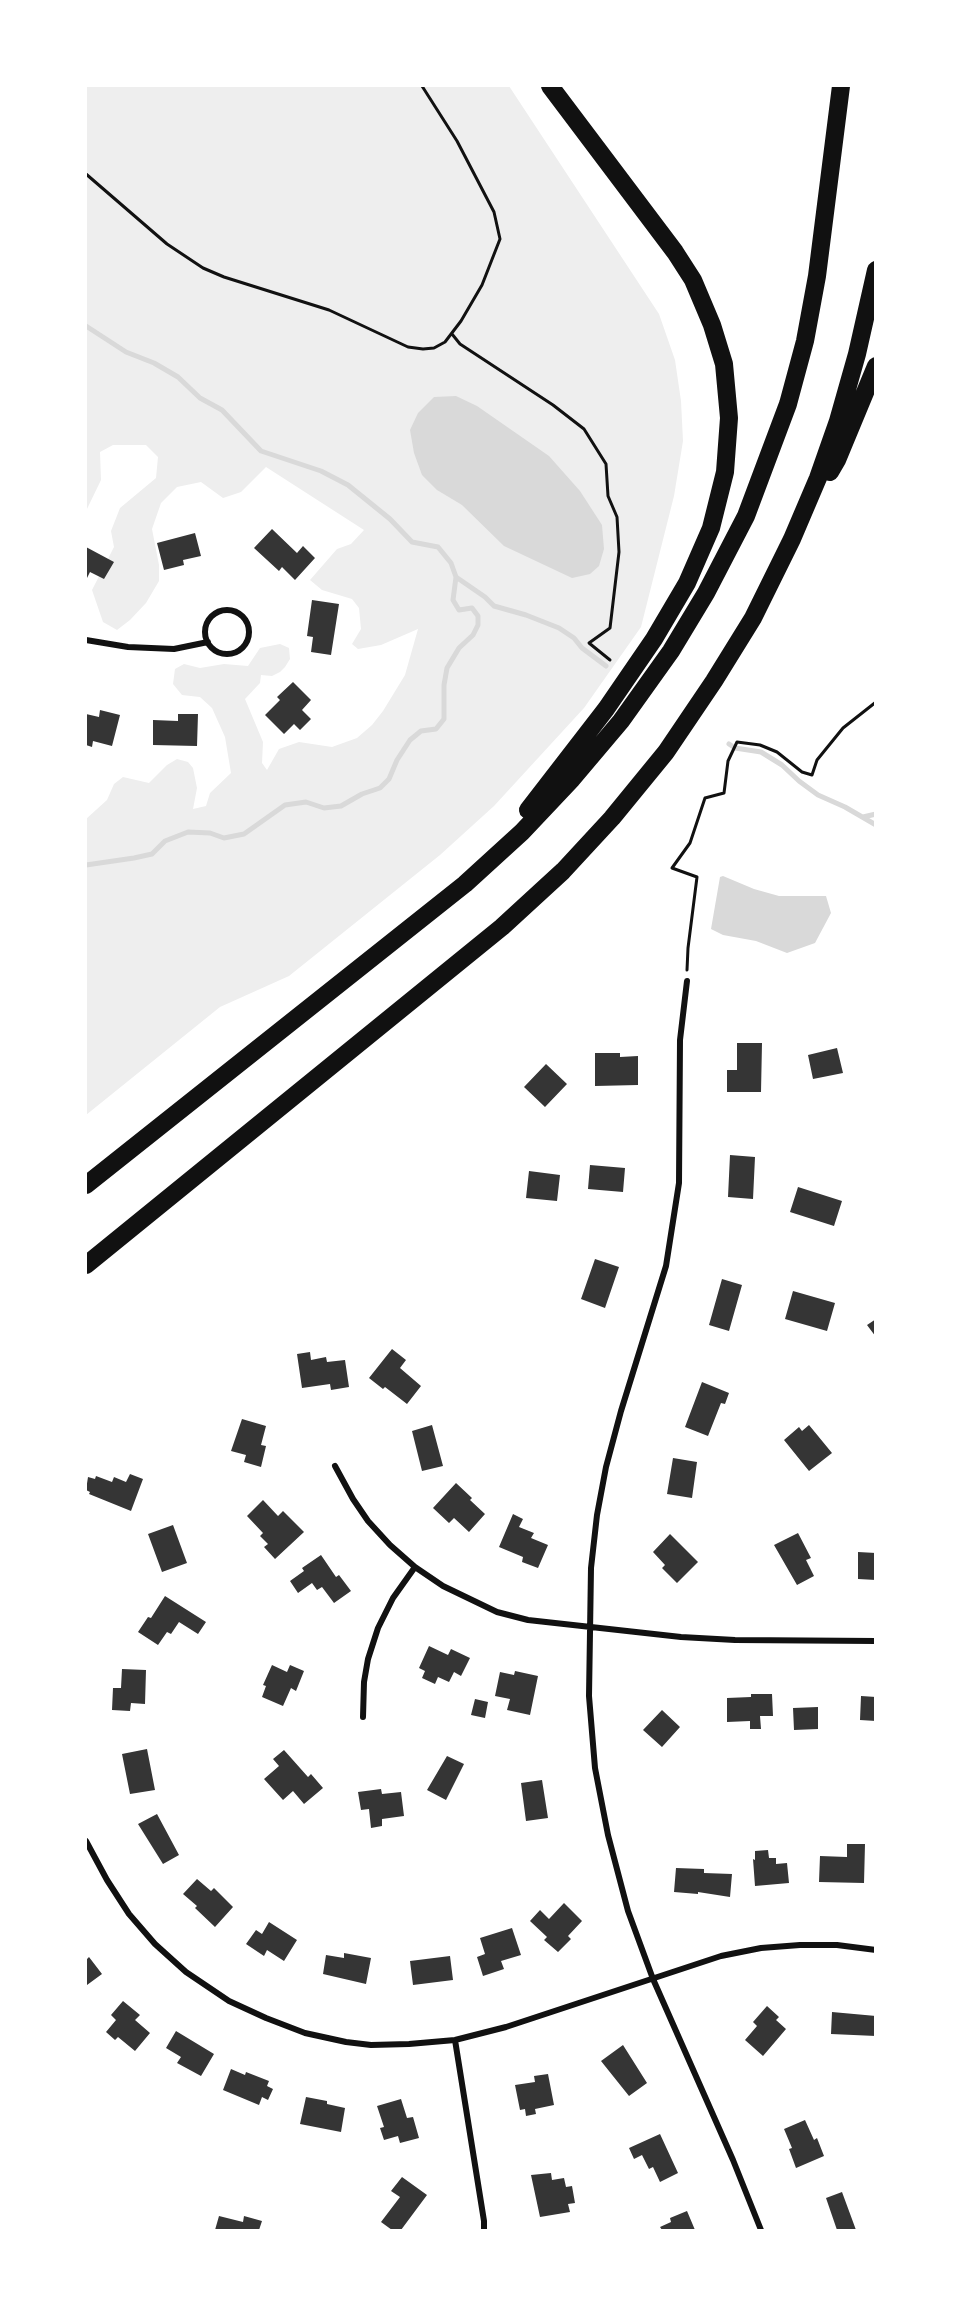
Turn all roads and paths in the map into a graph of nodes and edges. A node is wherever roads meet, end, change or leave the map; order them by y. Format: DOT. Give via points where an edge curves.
graph roads {
  1 [pos="422,86"];
  2 [pos="550,86"];
  3 [pos="841,86"];
  4 [pos="86,174"];
  5 [pos="876,270"];
  6 [pos="452,333"];
  7 [pos="876,366"];
  8 [pos="792,539"];
  9 [pos="86,640"];
  10 [pos="208,642"];
  11 [pos="610,660"];
  12 [pos="876,702"];
  13 [pos="687,981"];
  14 [pos="308,1009"];
  15 [pos="86,1185"];
  16 [pos="86,1265"];
  17 [pos="335,1466"];
  18 [pos="415,1566"];
  19 [pos="590,1626"];
  20 [pos="876,1641"];
  21 [pos="363,1717"];
  22 [pos="86,1841"];
  23 [pos="876,1950"];
  24 [pos="652,1979"];
  25 [pos="455,2040"];
  26 [pos="484,2230"];
  27 [pos="761,2230"];
  1 -- 6 [label="path" via="457,141 494,212 500,239 482,285"];
  2 -- 14 [label="highway" via="675,252 693,280 712,325 724,364 729,418 725,472 711,528 687,583 654,639 574,752 516,825 461,879"];
  3 -- 14 [label="highway" via="827,207 805,341 768,462 746,516 706,593 621,721 573,779 465,884"];
  4 -- 6 [label="path" via="167,244 203,268 329,310 408,347 434,348"];
  5 -- 8 [label="highway" via="838,420"];
  6 -- 11 [label="path" via="460,344 584,429 606,464 609,496 617,517 619,552 610,628 589,643"];
  7 -- 8 [label="highway" via="837,460"];
  8 -- 16 [label="highway" via="753,618 666,752 563,871 502,927"];
  9 -- 10 [label="street" via="174,649"];
  10 -- 10 [label="street" via="220,652 236,652 248,640 244,617 230,609 214,613 205,626"];
  12 -- 13 [label="path" via="843,729 817,760 812,775 777,752 736,741 728,761 724,793 705,798 690,843 672,868 697,877"];
  13 -- 19 [label="street" via="680,1040 681,1137 676,1205 666,1266 606,1467 591,1568"];
  14 -- 15 [label="highway"];
  17 -- 18 [label="street" via="368,1521"];
  18 -- 19 [label="street" via="443,1586 497,1612 528,1620"];
  18 -- 21 [label="street" via="378,1628 364,1682"];
  19 -- 20 [label="street" via="735,1640"];
  19 -- 24 [label="street" via="589,1696 597,1779 628,1911"];
  22 -- 25 [label="street" via="107,1880 155,1944 186,1972 229,2001 305,2033 346,2042 409,2044"];
  23 -- 24 [label="street" via="837,1945 761,1948 721,1956"];
  24 -- 25 [label="street"];
  24 -- 27 [label="street"];
  25 -- 26 [label="street"];
}
